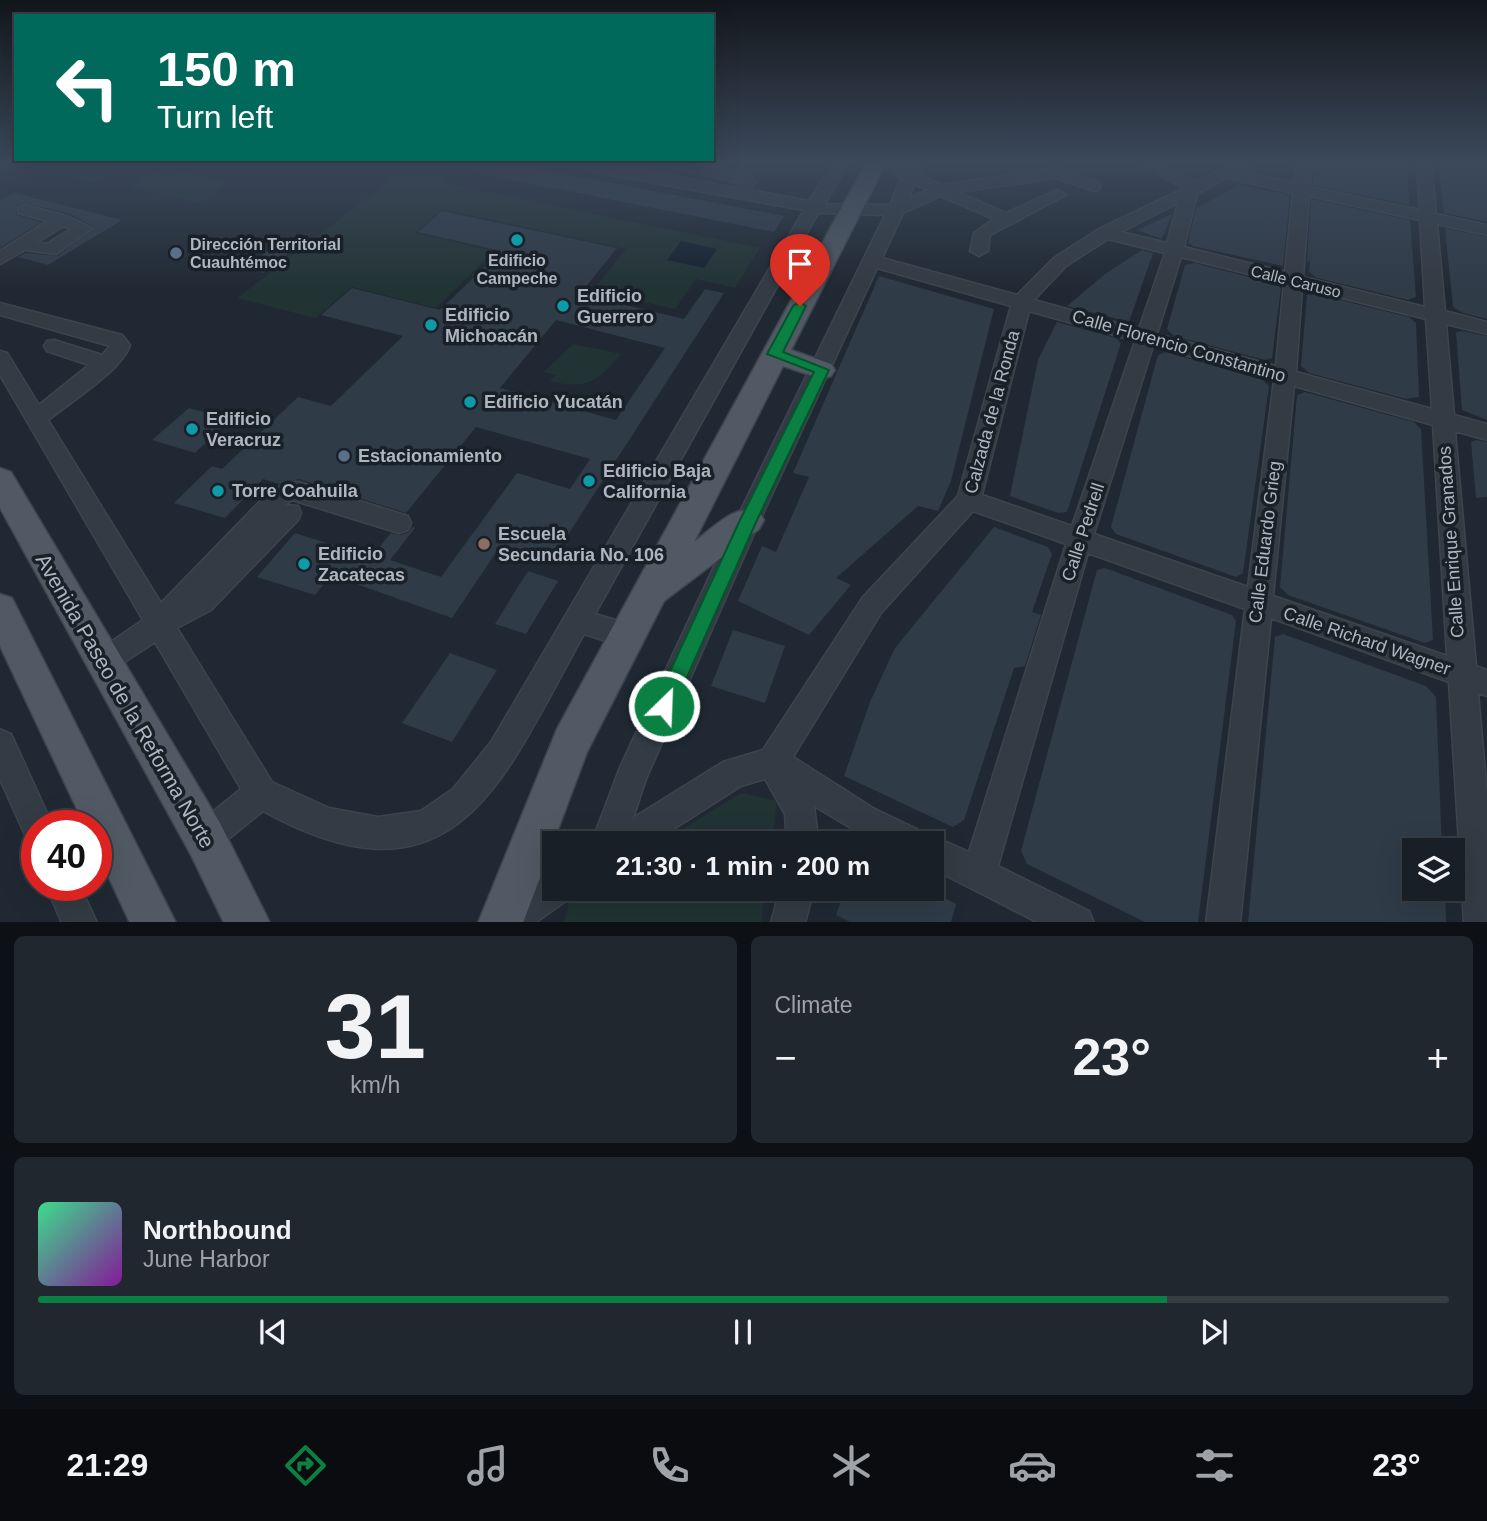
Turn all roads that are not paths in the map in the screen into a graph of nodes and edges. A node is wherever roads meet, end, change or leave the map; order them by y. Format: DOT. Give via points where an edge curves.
graph roads {
  1 [pos="796,204"];
  2 [pos="815,204"];
  3 [pos="854,204"];
  4 [pos="898,204"];
  5 [pos="909,204"];
  6 [pos="975,204"];
  7 [pos="1038,204"];
  8 [pos="1164,204"];
  9 [pos="1188,204"];
  10 [pos="1302,204"];
  11 [pos="1366,204"];
  12 [pos="1427,204"];
  13 [pos="813,207"];
  14 [pos="851,209"];
  15 [pos="24,210"];
  16 [pos="896,210"];
  17 [pos="1428,217"];
  18 [pos="1006,219"];
  19 [pos="61,220"];
  20 [pos="1487,230"];
  21 [pos="1105,233"];
  22 [pos="20,244"];
  23 [pos="979,251"];
  24 [pos="1174,251"];
  25 [pos="0,259"];
  26 [pos="872,261"];
  27 [pos="1293,280"];
  28 [pos="1022,301"];
  29 [pos="0,309"];
  30 [pos="1434,316"];
  31 [pos="1487,328"];
  32 [pos="1146,338"];
  33 [pos="54,346"];
  34 [pos="774,354"];
  35 [pos="0,359"];
  36 [pos="106,364"];
  37 [pos="822,370"];
  38 [pos="1285,376"];
  39 [pos="38,417"];
  40 [pos="1443,419"];
  41 [pos="1487,432"];
  42 [pos="0,480"];
  43 [pos="969,500"];
  44 [pos="289,513"];
  45 [pos="748,520"];
  46 [pos="399,523"];
  47 [pos="1080,539"];
  48 [pos="647,595"];
  49 [pos="1257,604"];
  50 [pos="0,608"];
  51 [pos="577,620"];
  52 [pos="158,625"];
  53 [pos="625,635"];
  54 [pos="103,663"];
  55 [pos="1461,674"];
  56 [pos="1487,683"];
  57 [pos="0,744"];
  58 [pos="773,762"];
  59 [pos="261,793"];
  60 [pos="30,810"];
  61 [pos="612,831"];
  62 [pos="641,831"];
  63 [pos="804,831"];
  64 [pos="887,831"];
  65 [pos="205,838"];
  66 [pos="944,857"];
  67 [pos="979,874"];
  68 [pos="542,896"];
  69 [pos="70,901"];
  70 [pos="794,901"];
  71 [pos="80,922"];
  72 [pos="154,922"];
  73 [pos="248,922"];
  74 [pos="503,922"];
  75 [pos="788,922"];
  76 [pos="1077,922"];
  77 [pos="1223,922"];
  78 [pos="1481,922"];
  1 -- 13 [label="lane"];
  2 -- 13 [label="street"];
  3 -- 14 [label="main road"];
  4 -- 16 [label="street"];
  5 -- 16 [label="street"];
  6 -- 18 [label="street"];
  7 -- 18 [label="street"];
  8 -- 21 [label="street, Calzada de la Ronda"];
  9 -- 24 [label="street, Calle Pedrell"];
  10 -- 27 [label="street, Calle Eduardo Grieg"];
  11 -- 17 [label="street"];
  12 -- 17 [label="street, Calle Enrique Granados"];
  13 -- 14 [label="lane"];
  13 -- 51 [label="street"];
  14 -- 16 [label="street"];
  14 -- 34 [label="main road"];
  15 -- 19 [label="street"];
  16 -- 26 [label="street"];
  17 -- 20 [label="street"];
  17 -- 30 [label="street, Calle Enrique Granados"];
  18 -- 23 [label="street" via="982,233"];
  19 -- 22 [label="street"];
  19 -- 22 [label="street" via="84,228 50,250"];
  21 -- 24 [label="street, Calle Caruso"];
  21 -- 28 [label="street, Calzada de la Ronda" via="1060,262"];
  22 -- 25 [label="street"];
  24 -- 27 [label="street, Calle Caruso"];
  24 -- 32 [label="street, Calle Pedrell"];
  26 -- 28 [label="street, Calle Florencio Constantino"];
  26 -- 37 [label="street"];
  27 -- 30 [label="street, Calle Caruso"];
  27 -- 38 [label="street, Calle Eduardo Grieg"];
  28 -- 32 [label="street, Calle Florencio Constantino"];
  28 -- 43 [label="street, Calzada de la Ronda"];
  29 -- 36 [label="street" via="115,339 120,349"];
  30 -- 31 [label="street, Calle Caruso"];
  30 -- 40 [label="street, Calle Enrique Granados"];
  32 -- 38 [label="street, Calle Florencio Constantino"];
  32 -- 47 [label="street, Calle Pedrell"];
  33 -- 36 [label="street"];
  34 -- 37 [label="main road"];
  34 -- 48 [label="main road"];
  35 -- 39 [label="street"];
  36 -- 39 [label="street"];
  37 -- 45 [label="street"];
  38 -- 40 [label="street, Calle Florencio Constantino"];
  38 -- 49 [label="street, Calle Eduardo Grieg"];
  39 -- 52 [label="street"];
  40 -- 41 [label="street, Calle Florencio Constantino"];
  40 -- 55 [label="street, Calle Enrique Granados"];
  42 -- 54 [label="main road, Avenida Paseo de la Reforma Norte"];
  43 -- 47 [label="street, Calle Richard Wagner"];
  43 -- 58 [label="street, Calzada de la Ronda" via="872,605"];
  44 -- 52 [label="street" via="202,602"];
  45 -- 48 [label="main road"];
  45 -- 61 [label="street" via="632,776"];
  46 -- 52 [label="street" via="288,491"];
  47 -- 49 [label="street, Calle Richard Wagner"];
  47 -- 67 [label="street, Calle Pedrell"];
  48 -- 53 [label="main road"];
  49 -- 55 [label="street, Calle Richard Wagner"];
  49 -- 77 [label="street, Calle Eduardo Grieg"];
  50 -- 72 [label="main road"];
  51 -- 53 [label="street"];
  51 -- 59 [label="street" via="502,752 449,813 409,831 357,833 305,818"];
  52 -- 54 [label="street"];
  52 -- 59 [label="street"];
  53 -- 74 [label="main road" via="570,743"];
  54 -- 65 [label="main road, Avenida Paseo de la Reforma Norte"];
  55 -- 56 [label="street, Calle Richard Wagner"];
  55 -- 78 [label="street, Calle Enrique Granados"];
  57 -- 60 [label="street"];
  58 -- 62 [label="street" via="734,773"];
  58 -- 63 [label="street" via="779,780 799,803"];
  58 -- 64 [label="street"];
  59 -- 65 [label="lane"];
  65 -- 73 [label="main road, Avenida Paseo de la Reforma Norte"];
  66 -- 67 [label="street"];
  67 -- 76 [label="street"];
  68 -- 74 [label="street"];
  69 -- 71 [label="street"];
  70 -- 75 [label="street"];
}
